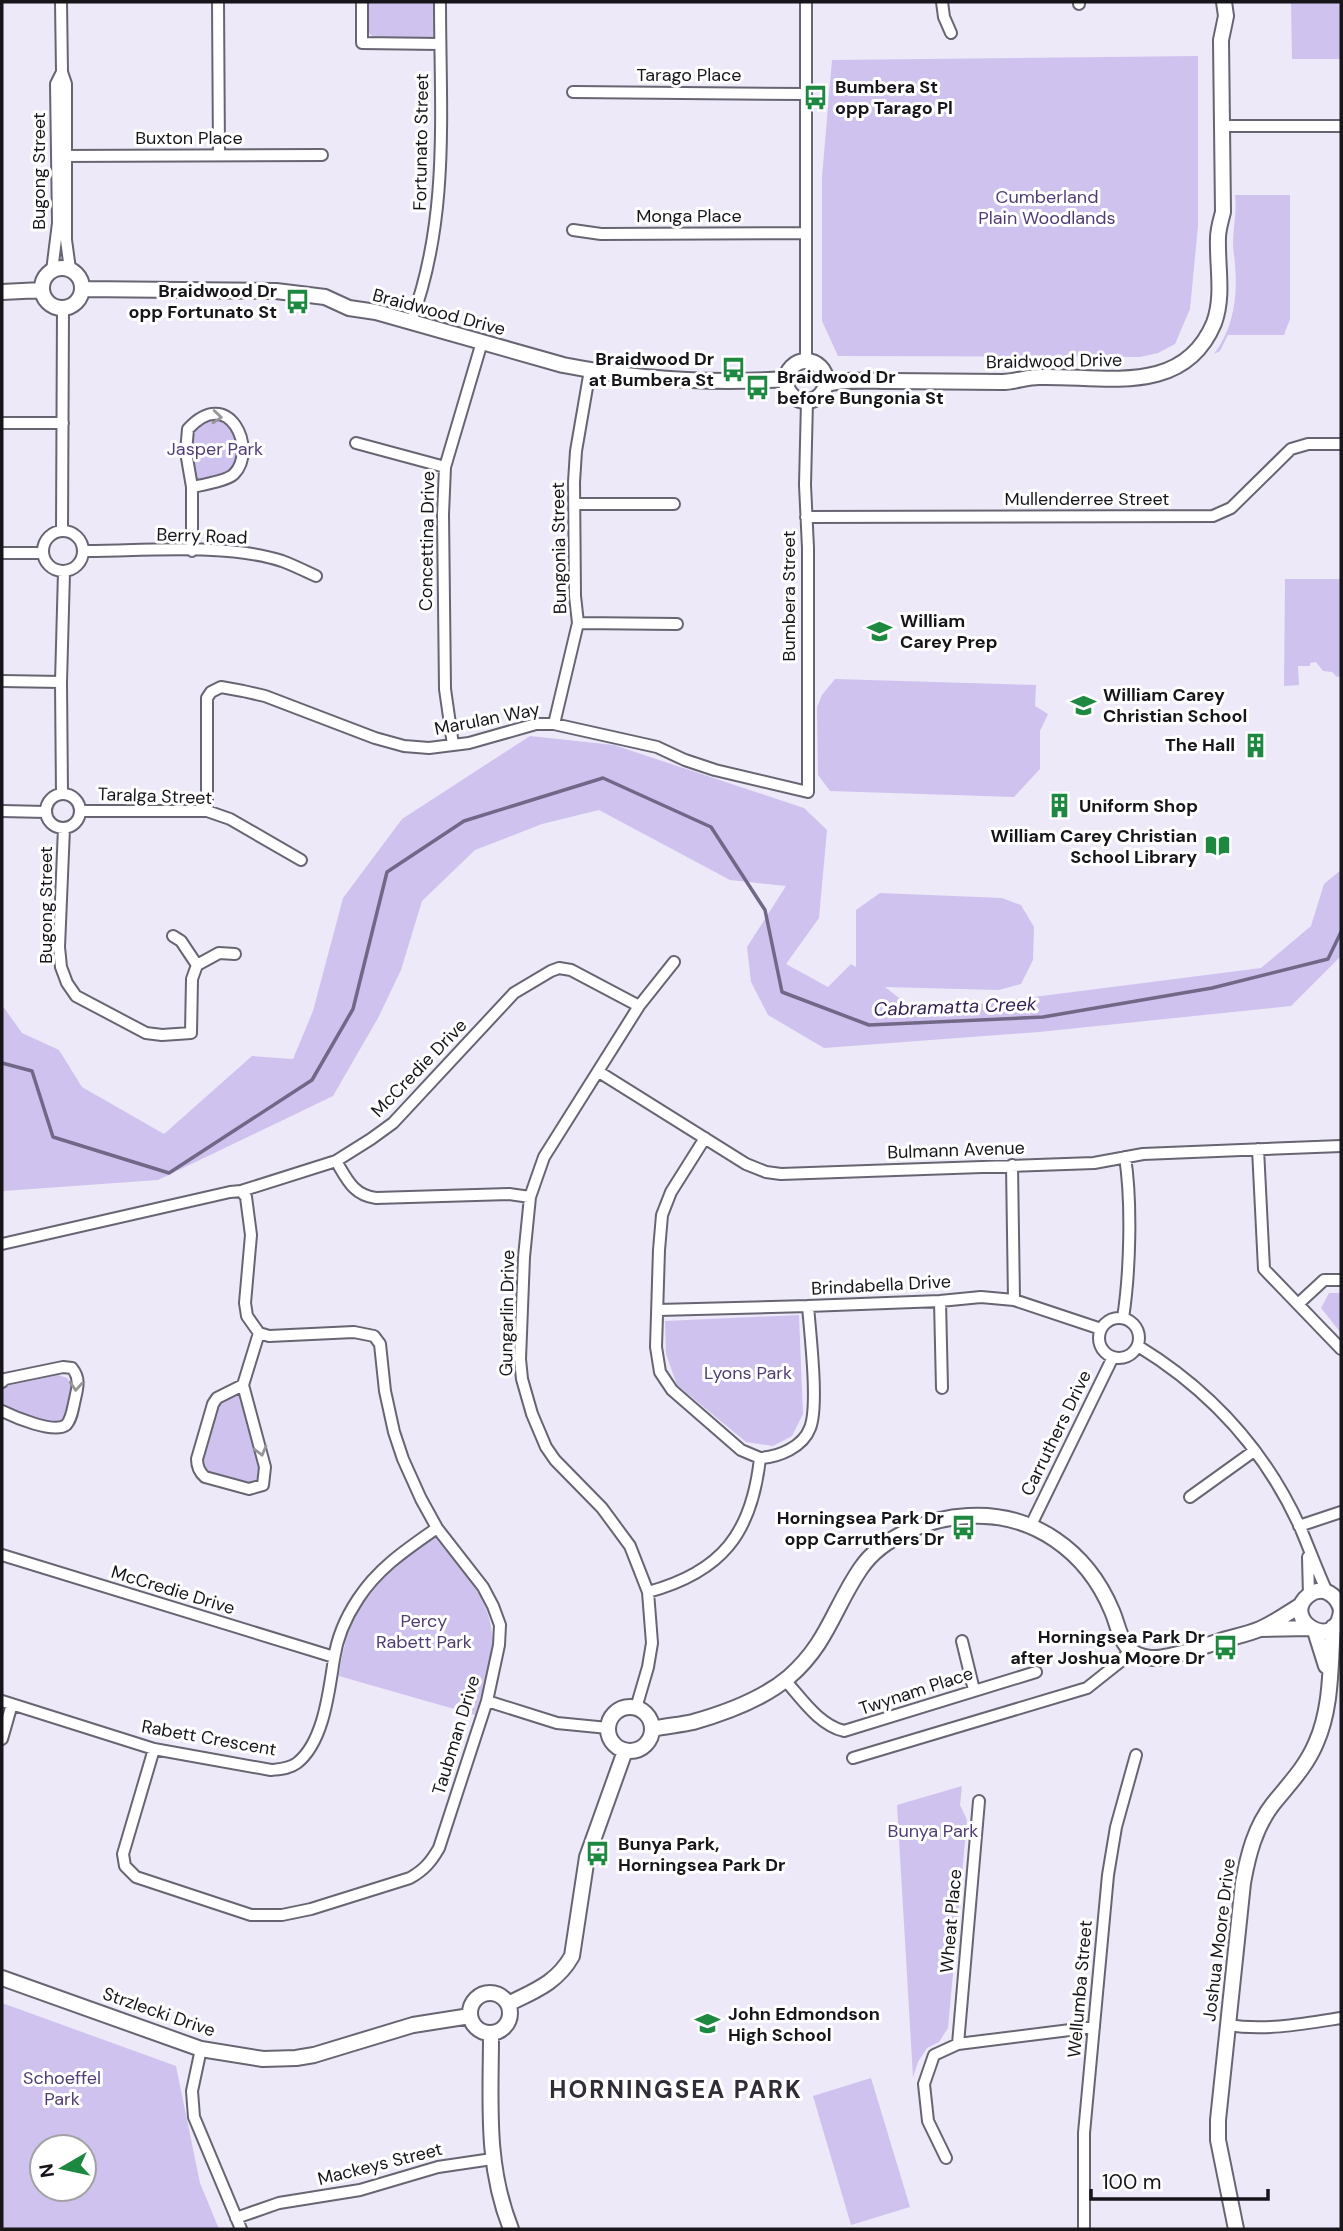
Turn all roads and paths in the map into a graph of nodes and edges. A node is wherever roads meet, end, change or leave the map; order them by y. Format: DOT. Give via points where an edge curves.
graph roads {
  1 [pos="61,2"];
  2 [pos="218,2"];
  3 [pos="362,2"];
  4 [pos="440,2"];
  5 [pos="806,2"];
  6 [pos="942,2"];
  7 [pos="1215,2"];
  8 [pos="1224,2"];
  9 [pos="1223,26"];
  10 [pos="951,33"];
  11 [pos="440,44"];
  12 [pos="573,92"];
  13 [pos="805,94"];
  14 [pos="1221,126"];
  15 [pos="1341,126"];
  16 [pos="219,155"];
  17 [pos="322,155"];
  18 [pos="62,156"];
  19 [pos="573,230"];
  20 [pos="806,233"];
  21 [pos="70,269"];
  22 [pos="52,271"];
  23 [pos="83,289"];
  24 [pos="42,290"];
  25 [pos="2,292"];
  26 [pos="63,309"];
  27 [pos="411,322"];
  28 [pos="482,342"];
  29 [pos="806,360"];
  30 [pos="590,370"];
  31 [pos="786,379"];
  32 [pos="826,384"];
  33 [pos="807,401"];
  34 [pos="2,423"];
  35 [pos="63,423"];
  36 [pos="356,443"];
  37 [pos="1341,444"];
  38 [pos="445,467"];
  39 [pos="192,486"];
  40 [pos="575,504"];
  41 [pos="674,504"];
  42 [pos="806,517"];
  43 [pos="62,531"];
  44 [pos="83,551"];
  45 [pos="192,551"];
  46 [pos="2,552"];
  47 [pos="43,553"];
  48 [pos="64,572"];
  49 [pos="316,576"];
  50 [pos="578,623"];
  51 [pos="677,624"];
  52 [pos="2,681"];
  53 [pos="61,682"];
  54 [pos="554,724"];
  55 [pos="453,745"];
  56 [pos="808,792"];
  57 [pos="62,794"];
  58 [pos="2,811"];
  59 [pos="80,811"];
  60 [pos="207,811"];
  61 [pos="46,812"];
  62 [pos="64,828"];
  63 [pos="301,860"];
  64 [pos="173,936"];
  65 [pos="235,954"];
  66 [pos="674,962"];
  67 [pos="197,965"];
  68 [pos="639,1006"];
  69 [pos="599,1072"];
  70 [pos="705,1138"];
  71 [pos="1341,1146"];
  72 [pos="1258,1149"];
  73 [pos="1125,1157"];
  74 [pos="336,1161"];
  75 [pos="1012,1166"];
  76 [pos="240,1191"];
  77 [pos="530,1197"];
  78 [pos="2,1244"];
  79 [pos="1341,1280"];
  80 [pos="1014,1300"];
  81 [pos="940,1301"];
  82 [pos="1298,1304"];
  83 [pos="808,1306"];
  84 [pos="659,1310"];
  85 [pos="1123,1318"];
  86 [pos="1101,1329"];
  87 [pos="259,1334"];
  88 [pos="1138,1346"];
  89 [pos="1341,1349"];
  90 [pos="1113,1357"];
  91 [pos="2,1382"];
  92 [pos="243,1385"];
  93 [pos="942,1388"];
  94 [pos="2,1411"];
  95 [pos="1254,1451"];
  96 [pos="760,1458"];
  97 [pos="1190,1497"];
  98 [pos="1341,1512"];
  99 [pos="1031,1525"];
  100 [pos="1299,1526"];
  101 [pos="437,1528"];
  102 [pos="1308,1550"];
  103 [pos="2,1555"];
  104 [pos="648,1592"];
  105 [pos="1333,1593"];
  106 [pos="1305,1600"];
  107 [pos="1341,1611"];
  108 [pos="1338,1620"];
  109 [pos="1260,1629"];
  110 [pos="1312,1629"];
  111 [pos="961,1641"];
  112 [pos="1130,1650"];
  113 [pos="334,1657"];
  114 [pos="1036,1672"];
  115 [pos="1329,1674"];
  116 [pos="785,1680"];
  117 [pos="974,1690"];
  118 [pos="1335,1693"];
  119 [pos="486,1701"];
  120 [pos="7,1702"];
  121 [pos="636,1708"];
  122 [pos="608,1728"];
  123 [pos="652,1729"];
  124 [pos="2,1739"];
  125 [pos="154,1749"];
  126 [pos="625,1751"];
  127 [pos="1136,1755"];
  128 [pos="853,1758"];
  129 [pos="979,1801"];
  130 [pos="2,1978"];
  131 [pos="508,2004"];
  132 [pos="470,2016"];
  133 [pos="1341,2018"];
  134 [pos="1227,2025"];
  135 [pos="1094,2028"];
  136 [pos="491,2034"];
  137 [pos="958,2045"];
  138 [pos="201,2049"];
  139 [pos="946,2158"];
  140 [pos="492,2160"];
  141 [pos="236,2218"];
  142 [pos="241,2229"];
  143 [pos="511,2229"];
  144 [pos="1084,2229"];
  145 [pos="1236,2229"];
  1 -- 18 [label="street, Bugong Street" via="66,84"];
  2 -- 16 [label="street"];
  3 -- 11 [label="street" via="362,43"];
  4 -- 11 [label="street, Fortunato Street"];
  5 -- 13 [label="street"];
  6 -- 10 [label="street"];
  7 -- 9 [label="street, Braidwood Drive"];
  8 -- 9 [label="street, Braidwood Drive"];
  9 -- 14 [label="street, Braidwood Drive"];
  11 -- 27 [label="street, Fortunato Street" via="439,198 427,272"];
  12 -- 13 [label="street, Tarago Place"];
  13 -- 20 [label="street"];
  14 -- 15 [label="street"];
  14 -- 32 [label="street, Braidwood Drive" via="1218,304 1206,338 1179,365 1140,378"];
  16 -- 17 [label="street, Buxton Place"];
  16 -- 18 [label="street, Buxton Place"];
  18 -- 21 [label="street, Bugong Street"];
  18 -- 22 [label="street, Bugong Street"];
  19 -- 20 [label="street, Monga Place" via="601,234"];
  20 -- 29 [label="street"];
  21 -- 22 [label="street"];
  21 -- 23 [label="street"];
  22 -- 24 [label="street"];
  23 -- 26 [label="street" via="79,300"];
  23 -- 27 [label="street, Braidwood Drive" via="276,291 325,297 349,308"];
  24 -- 25 [label="street"];
  24 -- 26 [label="street" via="51,305"];
  26 -- 35 [label="street"];
  27 -- 28 [label="street, Braidwood Drive"];
  28 -- 30 [label="street, Braidwood Drive"];
  28 -- 38 [label="street, Concettina Drive"];
  29 -- 31 [label="street" via="790,368"];
  29 -- 32 [label="street" via="822,368"];
  30 -- 31 [label="street, Braidwood Drive" via="675,379"];
  30 -- 40 [label="street, Bungonia Street" via="576,450"];
  31 -- 33 [label="street" via="789,392"];
  32 -- 33 [label="street" via="819,396"];
  33 -- 42 [label="street, Bumbera Street"];
  34 -- 35 [label="street"];
  35 -- 43 [label="street"];
  36 -- 38 [label="street"];
  37 -- 42 [label="street, Mullenderree Street" via="1291,449 1231,508 1213,516"];
  38 -- 55 [label="street, Concettina Drive" via="445,689"];
  39 -- 39 [label="street, one-way" via="186,452 188,429 201,417 227,416 239,430 240,465 231,477"];
  39 -- 45 [label="street"];
  40 -- 41 [label="street"];
  40 -- 50 [label="street, Bungonia Street"];
  42 -- 56 [label="street, Bumbera Street"];
  43 -- 44 [label="street" via="80,540"];
  43 -- 47 [label="street" via="48,537"];
  44 -- 45 [label="street, Berry Road"];
  44 -- 48 [label="street" via="79,564"];
  45 -- 49 [label="street, Berry Road" via="262,557"];
  46 -- 47 [label="street"];
  47 -- 48 [label="street" via="50,567"];
  48 -- 53 [label="street"];
  50 -- 51 [label="street"];
  50 -- 54 [label="street, Bungonia Street"];
  52 -- 53 [label="street"];
  53 -- 57 [label="street"];
  54 -- 55 [label="street, Marulan Way" via="536,724"];
  54 -- 56 [label="street, Marulan Way" via="657,747 707,768"];
  55 -- 60 [label="street, Marulan Way" via="404,746 265,696 216,688 207,698"];
  57 -- 59 [label="street" via="77,801"];
  57 -- 61 [label="street" via="50,799"];
  58 -- 61 [label="street"];
  59 -- 60 [label="street, Taralga Street"];
  59 -- 62 [label="street" via="76,822"];
  60 -- 63 [label="street, Taralga Street"];
  61 -- 62 [label="street" via="52,824"];
  62 -- 67 [label="street, Bugong Street" via="61,967 76,996 146,1033 191,1033 192,979"];
  64 -- 67 [label="street"];
  65 -- 67 [label="street" via="219,953"];
  66 -- 68 [label="street, Gungarlin Drive"];
  68 -- 69 [label="street, Gungarlin Drive"];
  68 -- 74 [label="street, McCredie Drive" via="571,970 551,971 514,993 393,1123"];
  69 -- 70 [label="street, Bulmann Avenue"];
  69 -- 77 [label="street, Gungarlin Drive" via="544,1157"];
  70 -- 75 [label="street, Bulmann Avenue" via="746,1164 781,1174"];
  70 -- 84 [label="street" via="662,1215"];
  71 -- 72 [label="street, Bulmann Avenue"];
  72 -- 73 [label="street, Bulmann Avenue"];
  72 -- 82 [label="street" via="1264,1269"];
  73 -- 75 [label="street, Bulmann Avenue" via="1094,1163"];
  73 -- 85 [label="street" via="1128,1217"];
  74 -- 76 [label="street, McCredie Drive"];
  74 -- 77 [label="street" via="353,1189 365,1196"];
  75 -- 80 [label="street"];
  76 -- 78 [label="street, McCredie Drive"];
  76 -- 87 [label="street" via="246,1197 251,1235 245,1303"];
  77 -- 104 [label="street, Gungarlin Drive" via="520,1359 531,1414 555,1460 602,1508 630,1546"];
  79 -- 82 [label="street" via="1324,1280"];
  80 -- 81 [label="street, Brindabella Drive"];
  80 -- 86 [label="street, Brindabella Drive"];
  81 -- 83 [label="street, Brindabella Drive"];
  81 -- 93 [label="street"];
  82 -- 89 [label="street"];
  83 -- 84 [label="street, Brindabella Drive"];
  83 -- 96 [label="street" via="814,1394 811,1427 792,1448"];
  84 -- 96 [label="street" via="656,1348 666,1382 741,1450"];
  85 -- 86 [label="street" via="1109,1320"];
  85 -- 88 [label="street" via="1136,1327"];
  86 -- 90 [label="street" via="1101,1348"];
  87 -- 92 [label="street"];
  87 -- 101 [label="street, Taubman Drive" via="354,1332 374,1336 380,1344 385,1391 403,1460"];
  88 -- 90 [label="street" via="1129,1356"];
  88 -- 95 [label="street" via="1207,1396"];
  90 -- 99 [label="street, Carruthers Drive"];
  91 -- 94 [label="street, one-way" via="72,1368 79,1383 71,1416 62,1427 46,1427"];
  92 -- 92 [label="street, one-way" via="265,1467 263,1485 249,1489 205,1477 197,1466 213,1404"];
  95 -- 97 [label="street"];
  95 -- 100 [label="street"];
  96 -- 104 [label="street" via="750,1510 736,1537 695,1575"];
  98 -- 100 [label="street"];
  99 -- 112 [label="street" via="1063,1546 1089,1572"];
  99 -- 116 [label="street" via="994,1516 963,1516 894,1539 862,1566 824,1637"];
  100 -- 102 [label="street"];
  101 -- 113 [label="street, Rabett Crescent" via="383,1567 358,1599"];
  101 -- 119 [label="street, Taubman Drive" via="482,1587 500,1625"];
  102 -- 105 [label="street"];
  102 -- 106 [label="street"];
  103 -- 113 [label="street, McCredie Drive"];
  104 -- 121 [label="street, Gungarlin Drive" via="652,1643"];
  105 -- 106 [label="street" via="1320,1591"];
  105 -- 107 [label="street"];
  106 -- 109 [label="street"];
  106 -- 110 [label="street" via="1302,1618"];
  107 -- 108 [label="street"];
  108 -- 110 [label="street" via="1322,1632"];
  108 -- 115 [label="street, Joshua Moore Drive"];
  109 -- 110 [label="street"];
  109 -- 112 [label="street" via="1164,1657 1139,1656"];
  110 -- 115 [label="street, Joshua Moore Drive"];
  111 -- 117 [label="street"];
  112 -- 128 [label="street" via="1087,1688"];
  113 -- 125 [label="street, Rabett Crescent" via="319,1727 296,1764 271,1770"];
  114 -- 117 [label="street, Twynam Place"];
  115 -- 118 [label="street, Joshua Moore Drive"];
  116 -- 117 [label="street, Twynam Place" via="824,1723 844,1731"];
  116 -- 123 [label="street" via="711,1716"];
  118 -- 134 [label="street, Joshua Moore Drive" via="1312,1751 1259,1827 1248,1855"];
  119 -- 122 [label="street" via="557,1723"];
  119 -- 125 [label="street, Taubman Drive" via="439,1848 423,1871 282,1915 251,1915 136,1877 125,1866 123,1854"];
  120 -- 124 [label="street"];
  120 -- 125 [label="street, Rabett Crescent"];
  121 -- 122 [label="street" via="617,1711"];
  121 -- 123 [label="street" via="647,1716"];
  122 -- 126 [label="street" via="612,1742"];
  123 -- 126 [label="street" via="646,1744"];
  126 -- 131 [label="street" via="587,1857 572,1956 549,1983"];
  127 -- 135 [label="street, Wellumba Street" via="1111,1851"];
  129 -- 137 [label="street, Wheat Place"];
  130 -- 138 [label="street, Strzlecki Drive"];
  131 -- 132 [label="street" via="497,1994 481,1995"];
  131 -- 136 [label="street" via="508,2022"];
  132 -- 136 [label="street" via="477,2029"];
  132 -- 138 [label="street, Strzlecki Drive" via="413,2025 296,2058 263,2059"];
  133 -- 134 [label="street" via="1276,2028"];
  134 -- 145 [label="street, Joshua Moore Drive" via="1218,2140"];
  135 -- 137 [label="street"];
  135 -- 144 [label="street, Wellumba Street" via="1084,2133"];
  136 -- 140 [label="street"];
  137 -- 139 [label="street" via="934,2055 924,2084 928,2121"];
  138 -- 141 [label="street" via="192,2091 194,2117"];
  140 -- 141 [label="street, Mackeys Street" via="438,2167 360,2190 279,2203"];
  140 -- 143 [label="street"];
  141 -- 142 [label="street"];
}
